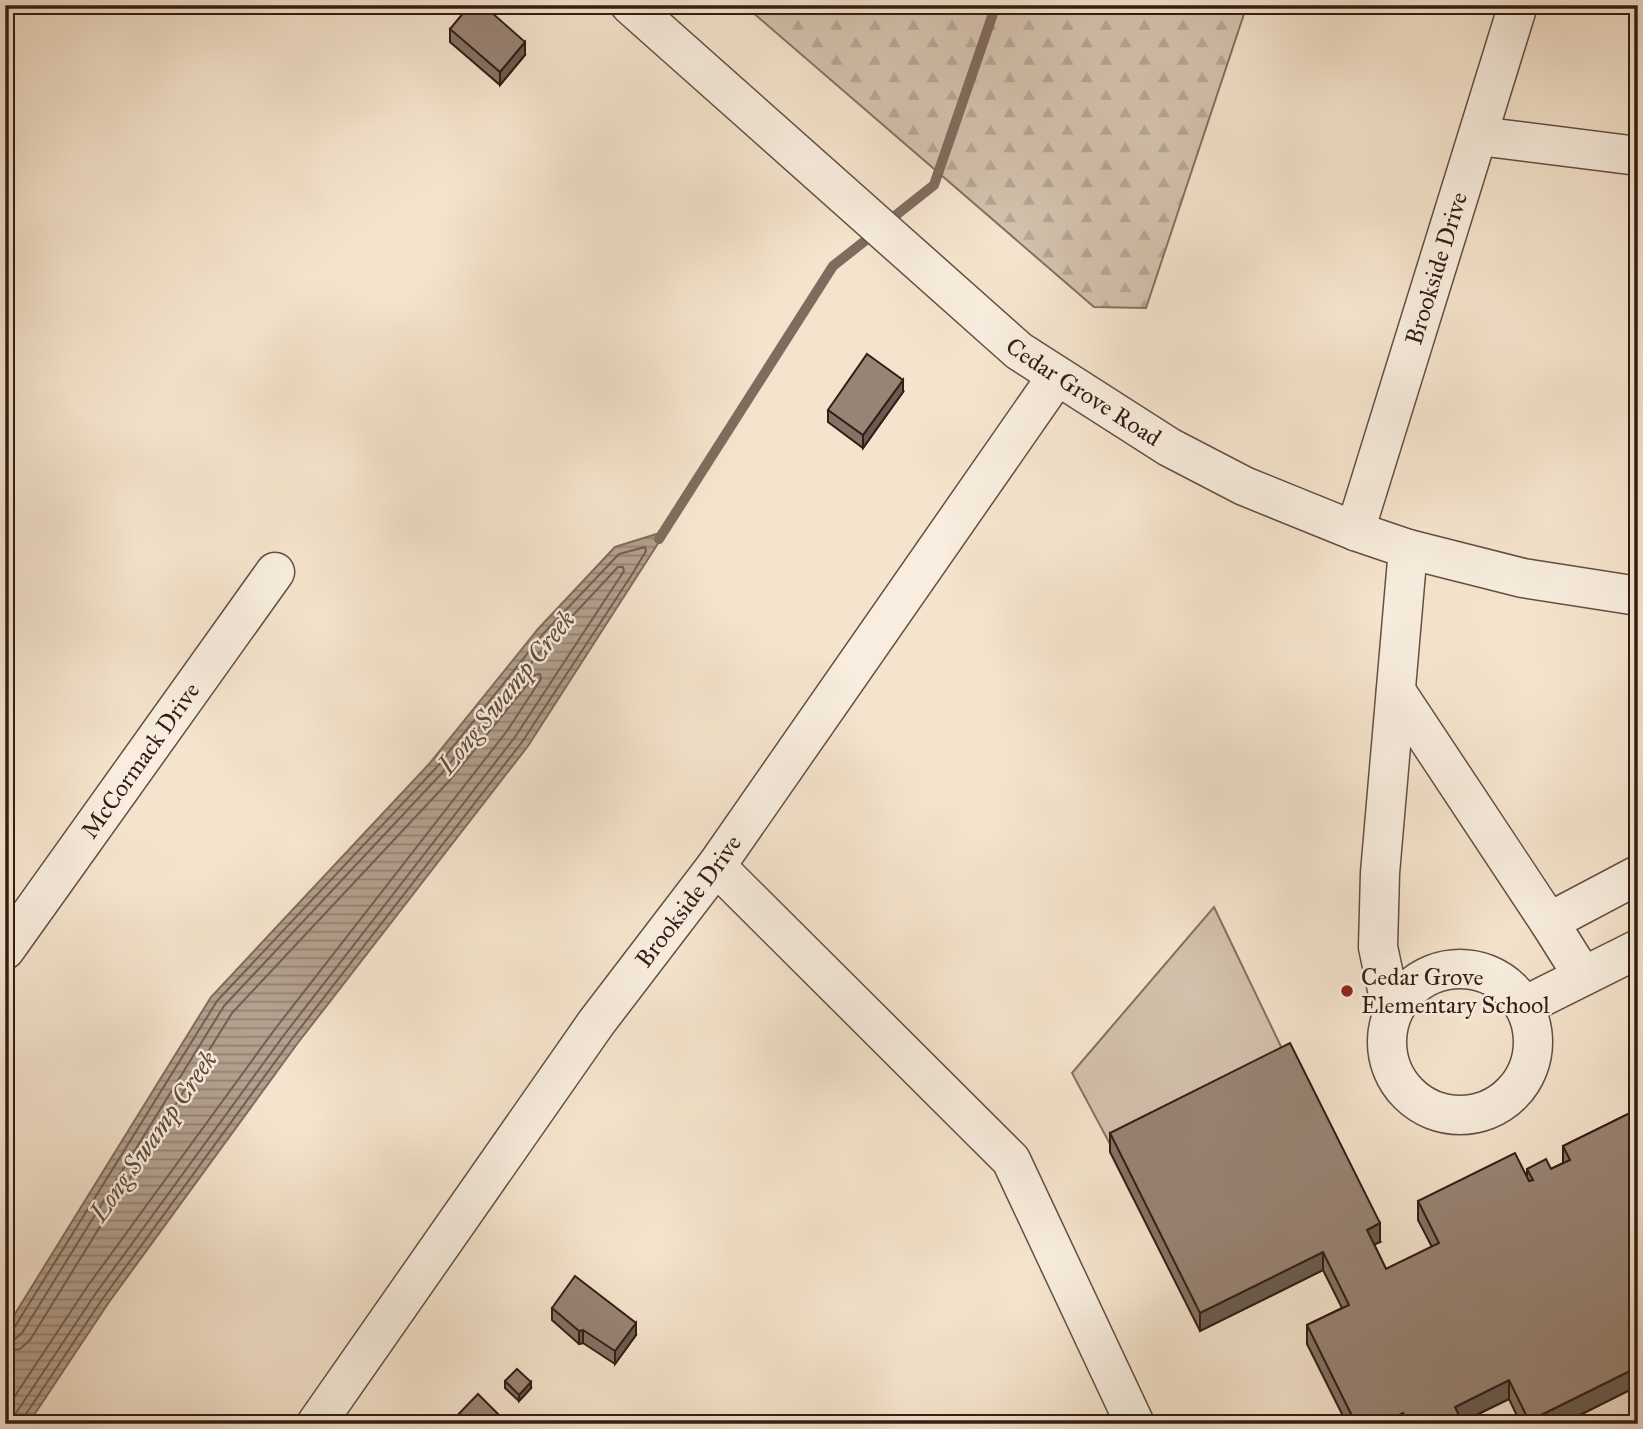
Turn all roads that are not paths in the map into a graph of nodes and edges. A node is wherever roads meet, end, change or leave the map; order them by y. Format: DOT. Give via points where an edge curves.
graph roads {
  1 [pos="630,5"];
  2 [pos="1518,5"];
  3 [pos="1479,136"];
  4 [pos="1638,156"];
  5 [pos="1057,376"];
  6 [pos="1354,531"];
  7 [pos="1408,549"];
  8 [pos="275,572"];
  9 [pos="1638,596"];
  10 [pos="1396,691"];
  11 [pos="716,866"];
  12 [pos="1638,875"];
  13 [pos="1549,922"];
  14 [pos="1638,949"];
  15 [pos="5,950"];
  16 [pos="1584,976"];
  17 [pos="1524,1006"];
  18 [pos="1392,1013"];
  19 [pos="316,1424"];
  20 [pos="1135,1424"];
  1 -- 5 [label="street, Cedar Grove Road" via="1019,351"];
  2 -- 3 [label="street, Brookside Drive"];
  3 -- 4 [label="street"];
  3 -- 6 [label="street, Brookside Drive"];
  5 -- 6 [label="street, Cedar Grove Road" via="1180,453 1244,486"];
  5 -- 11 [label="street, Brookside Drive"];
  6 -- 7 [label="street, Cedar Grove Road"];
  7 -- 9 [label="street, Cedar Grove Road" via="1523,578"];
  7 -- 10 [label="street"];
  8 -- 15 [label="street, McCormack Drive"];
  10 -- 13 [label="street"];
  10 -- 18 [label="street" via="1378,947"];
  11 -- 19 [label="street, Brookside Drive" via="596,1023"];
  11 -- 20 [label="street" via="1011,1160"];
  12 -- 13 [label="street"];
  13 -- 16 [label="street"];
  14 -- 16 [label="street"];
  16 -- 17 [label="street"];
  17 -- 18 [label="street" via="1509,987 1490,974 1455,969 1422,979 1404,993"];
  17 -- 18 [label="street" via="1532,1029 1533,1054 1524,1078 1509,1097 1488,1110 1464,1116 1439,1113 1417,1102 1399,1085 1389,1062 1386,1038"];
}
